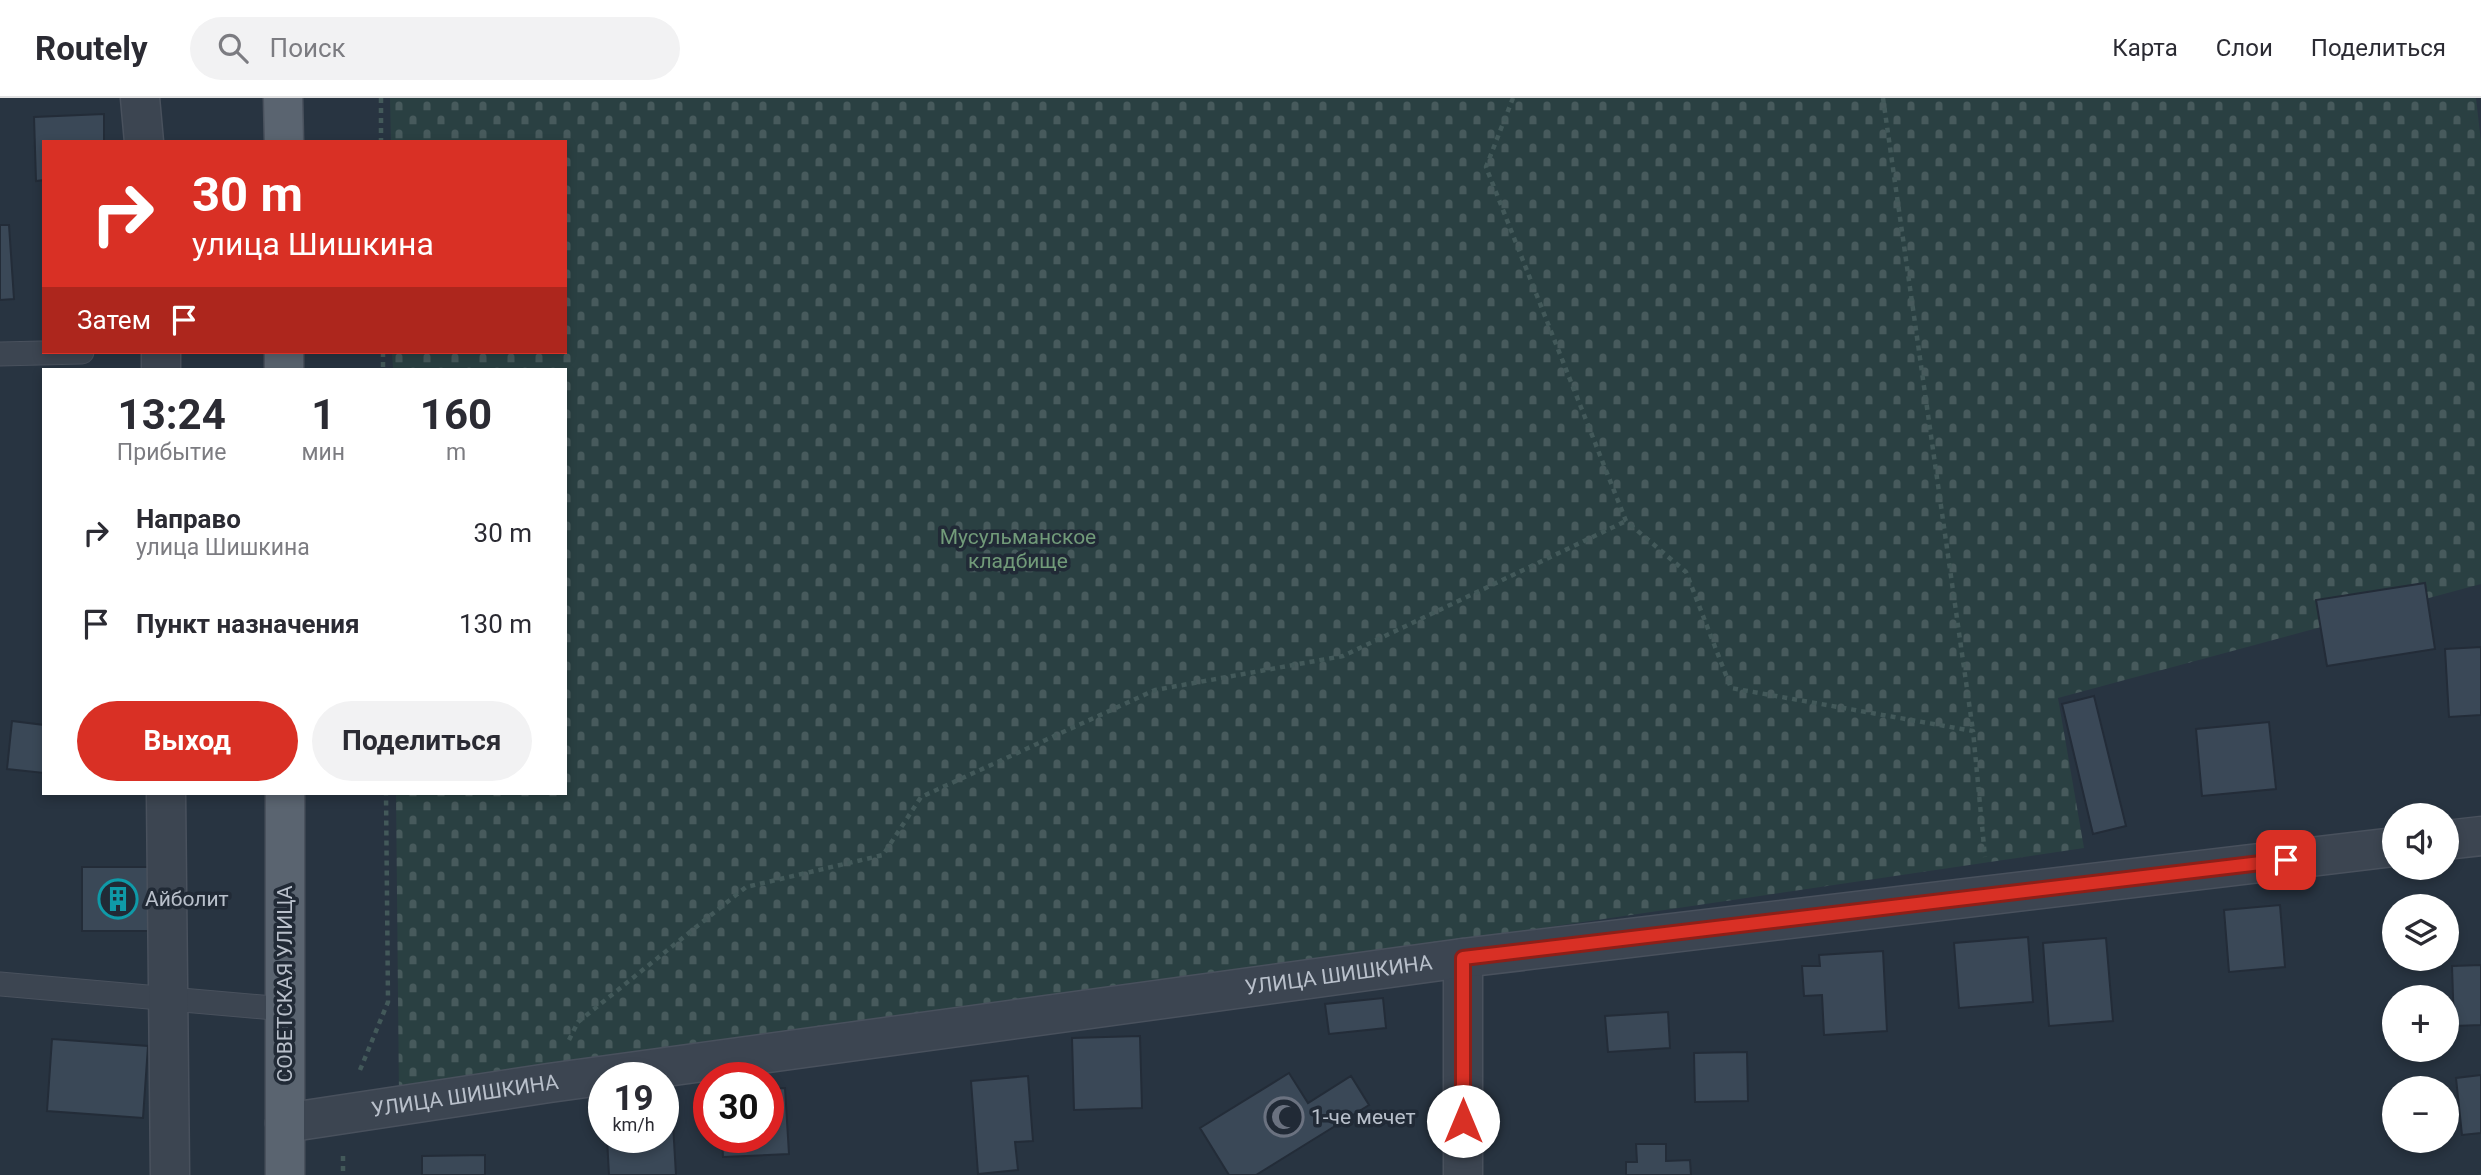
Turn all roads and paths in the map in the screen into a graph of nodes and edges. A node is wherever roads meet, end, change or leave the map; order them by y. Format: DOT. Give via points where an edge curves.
graph roads {
  1 [pos="140,98"];
  2 [pos="284,98"];
  3 [pos="381,98"];
  4 [pos="1513,98"];
  5 [pos="1883,98"];
  6 [pos="144,140"];
  7 [pos="284,140"];
  8 [pos="381,140"];
  9 [pos="42,353"];
  10 [pos="0,354"];
  11 [pos="1626,521"];
  12 [pos="1973,731"];
  13 [pos="166,795"];
  14 [pos="285,795"];
  15 [pos="386,795"];
  16 [pos="2481,836"];
  17 [pos="2459,839"];
  18 [pos="2382,847"];
  19 [pos="1989,896"];
  20 [pos="1463,958"];
  21 [pos="0,984"];
  22 [pos="168,997"];
  23 [pos="285,1009"];
  24 [pos="549,1083"];
  25 [pos="342,1115"];
  26 [pos="285,1124"];
  27 [pos="170,1175"];
  28 [pos="285,1175"];
  29 [pos="343,1175"];
  30 [pos="1464,1175"];
  1 -- 6 [label="street"];
  2 -- 7 [label="main road"];
  3 -- 8 [label="path"];
  4 -- 11 [label="path" via="1486,167"];
  5 -- 12 [label="path"];
  9 -- 10 [label="lane"];
  11 -- 12 [label="path" via="1686,572 1731,688"];
  11 -- 24 [label="path" via="1343,656 1155,690 921,797 883,855 746,887 578,1022"];
  12 -- 19 [label="path"];
  13 -- 22 [label="street"];
  14 -- 23 [label="main road, СОВЕТСКАЯ УЛИЦА"];
  15 -- 25 [label="path" via="388,1002"];
  16 -- 17 [label="street"];
  18 -- 19 [label="street, УЛИЦА ШИШКИНА"];
  19 -- 20 [label="street, УЛИЦА ШИШКИНА"];
  20 -- 24 [label="street, УЛИЦА ШИШКИНА"];
  20 -- 30 [label="street"];
  21 -- 22 [label="lane"];
  22 -- 23 [label="lane"];
  22 -- 27 [label="street"];
  23 -- 26 [label="main road, СОВЕТСКАЯ УЛИЦА"];
  24 -- 25 [label="street, УЛИЦА ШИШКИНА"];
  25 -- 26 [label="street, УЛИЦА ШИШКИНА"];
  25 -- 29 [label="path"];
  26 -- 28 [label="main road, СОВЕТСКАЯ УЛИЦА"];
}
